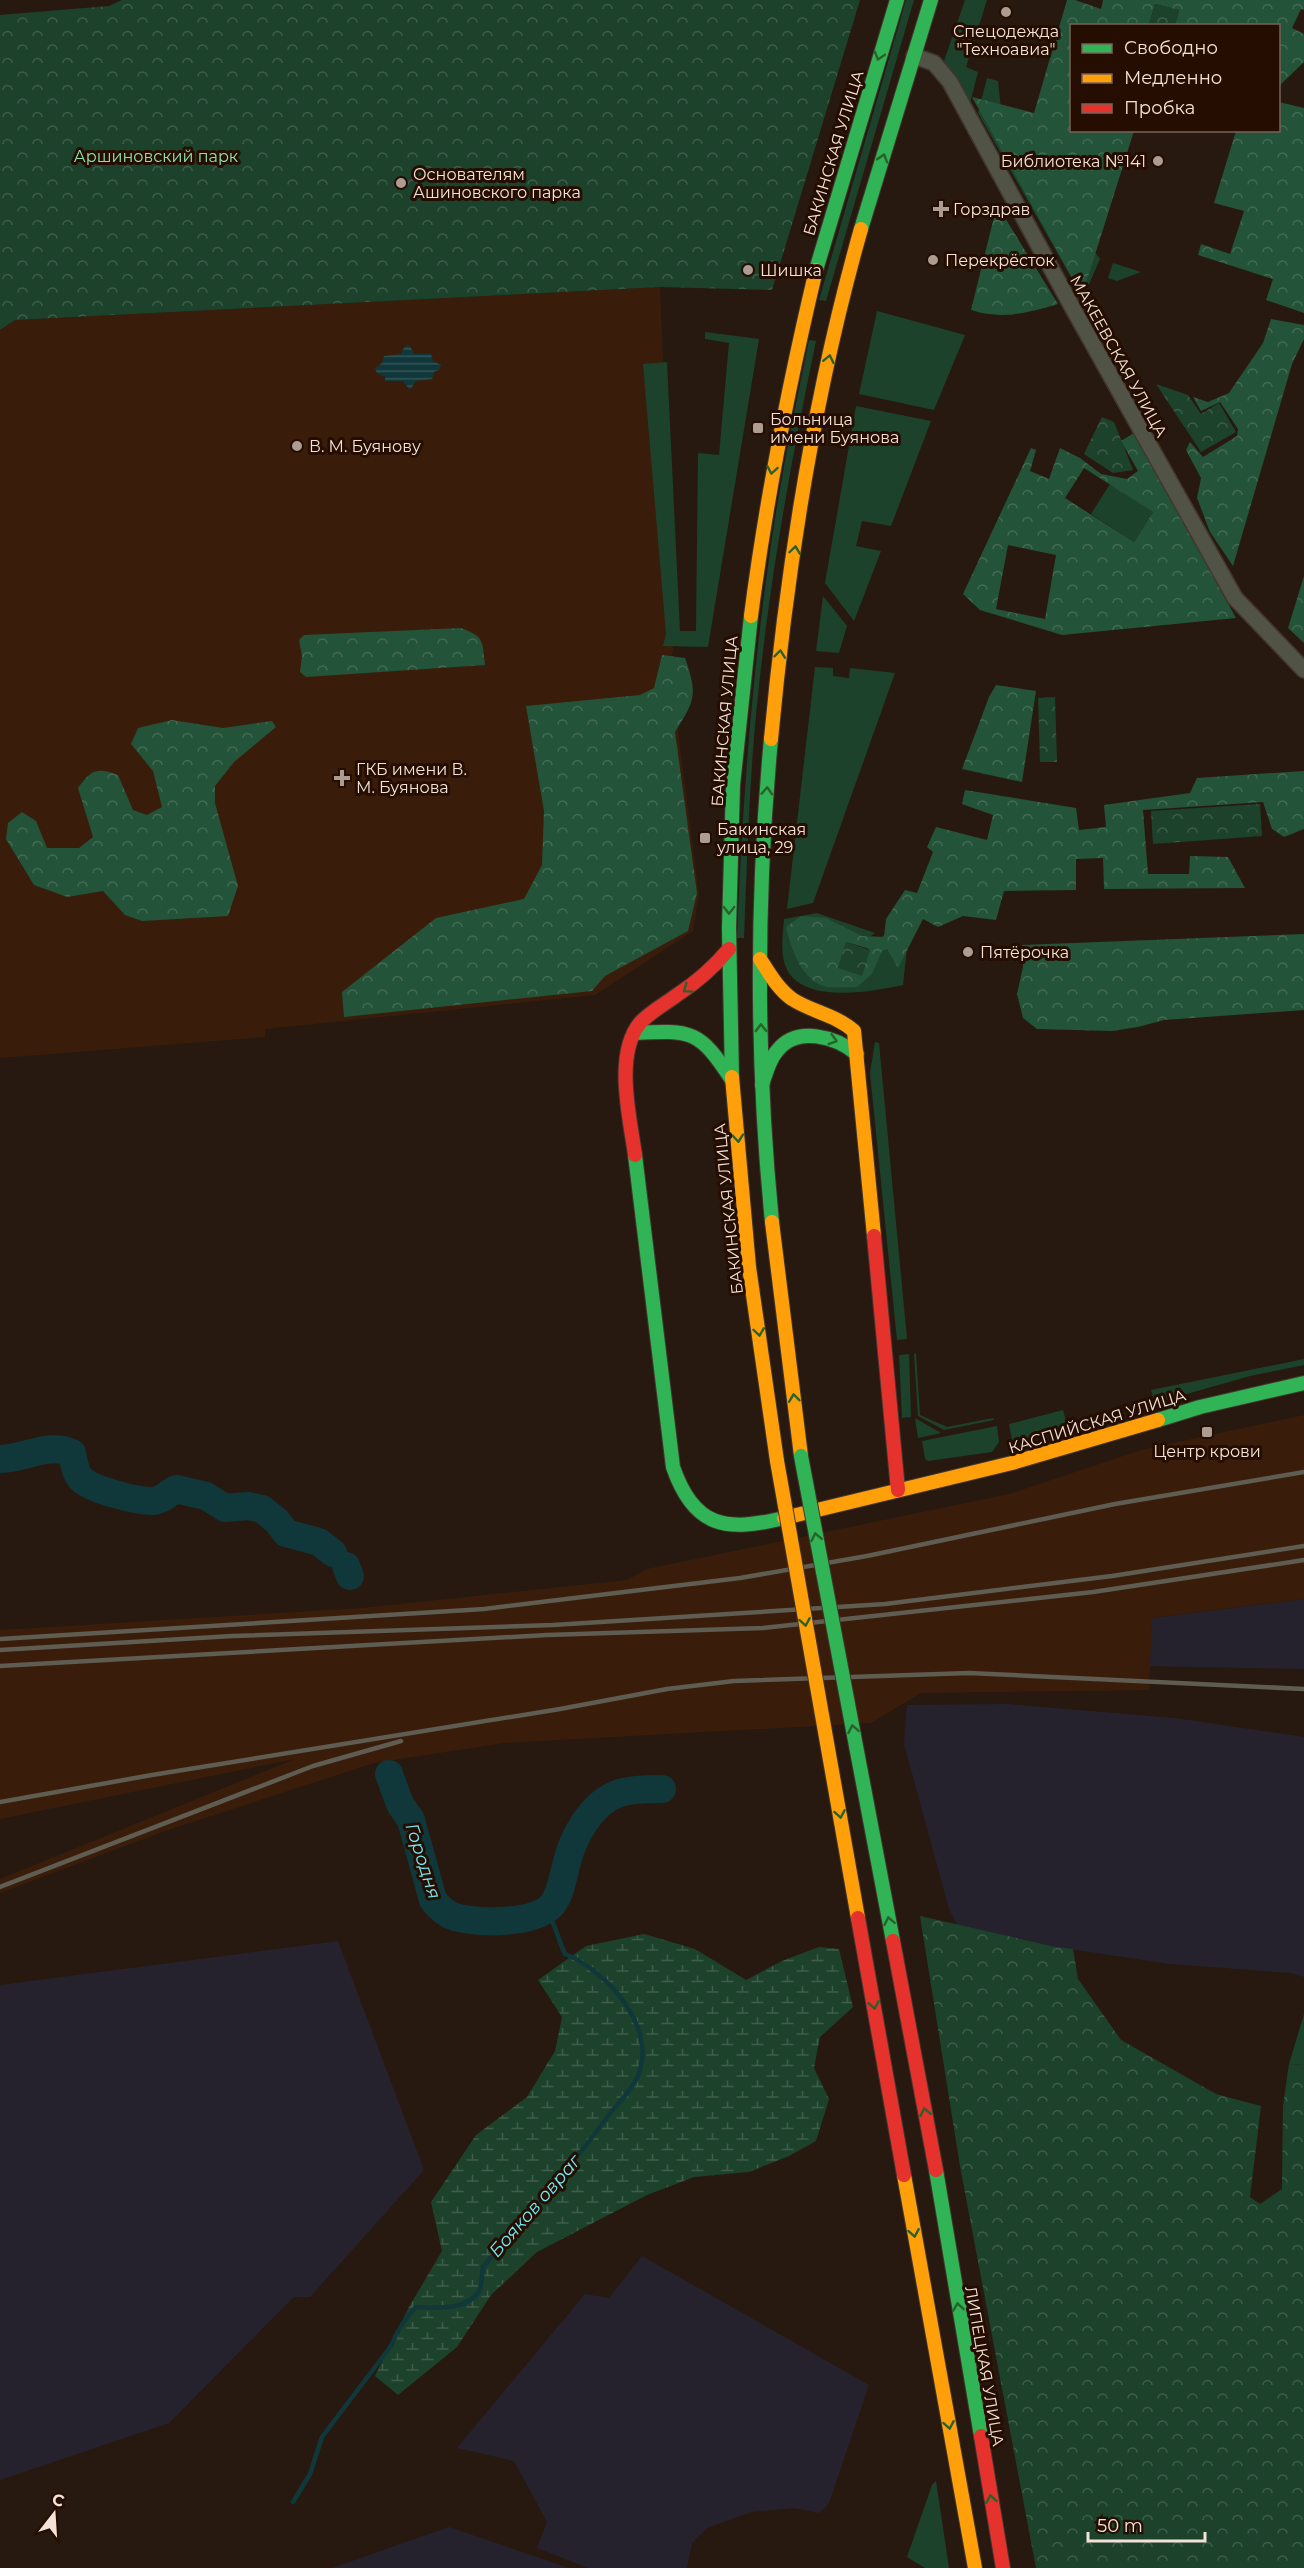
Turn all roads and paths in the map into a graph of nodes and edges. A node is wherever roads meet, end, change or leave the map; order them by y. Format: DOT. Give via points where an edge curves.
graph roads {
  1 [pos="897,0"];
  2 [pos="931,0"];
  3 [pos="914,56"];
  4 [pos="1304,670"];
  5 [pos="729,949"];
  6 [pos="760,959"];
  7 [pos="634,1033"];
  8 [pos="856,1054"];
  9 [pos="732,1080"];
  10 [pos="761,1086"];
  11 [pos="1304,1383"];
  12 [pos="898,1490"];
  13 [pos="975,2568"];
  14 [pos="1003,2568"];
  1 -- 5 [label="main road, БАКИНСКАЯ УЛИЦА, one-way" via="810,289 769,489 745,659 733,785"];
  2 -- 3 [label="main road"];
  3 -- 4 [label="street, МАКЕЕВСКАЯ УЛИЦА" via="934,63 950,82 1235,598"];
  6 -- 3 [label="main road, one-way" via="767,783 779,655 797,537 840,310"];
  5 -- 7 [label="main road, one-way" via="717,966 645,1019"];
  5 -- 9 [label="main road, БАКИНСКАЯ УЛИЦА"];
  6 -- 8 [label="main road" via="792,1000 849,1025 854,1031"];
  10 -- 6 [label="main road, one-way"];
  7 -- 9 [label="main road" via="672,1031 699,1036"];
  7 -- 12 [label="main road, КАСПИЙСКАЯ УЛИЦА" via="625,1073 673,1467 688,1504 705,1517 726,1525 753,1525"];
  10 -- 8 [label="main road, one-way" via="779,1048 800,1037 839,1041"];
  8 -- 12 [label="main road"];
  9 -- 13 [label="main road, БАКИНСКАЯ УЛИЦА, one-way, bridge" via="749,1267 777,1461"];
  14 -- 10 [label="main road, ЛИПЕЦКАЯ УЛИЦА, one-way, bridge" via="936,2170 801,1456 769,1200"];
  11 -- 12 [label="main road, КАСПИЙСКАЯ УЛИЦА" via="1200,1407 1012,1463"];
}
